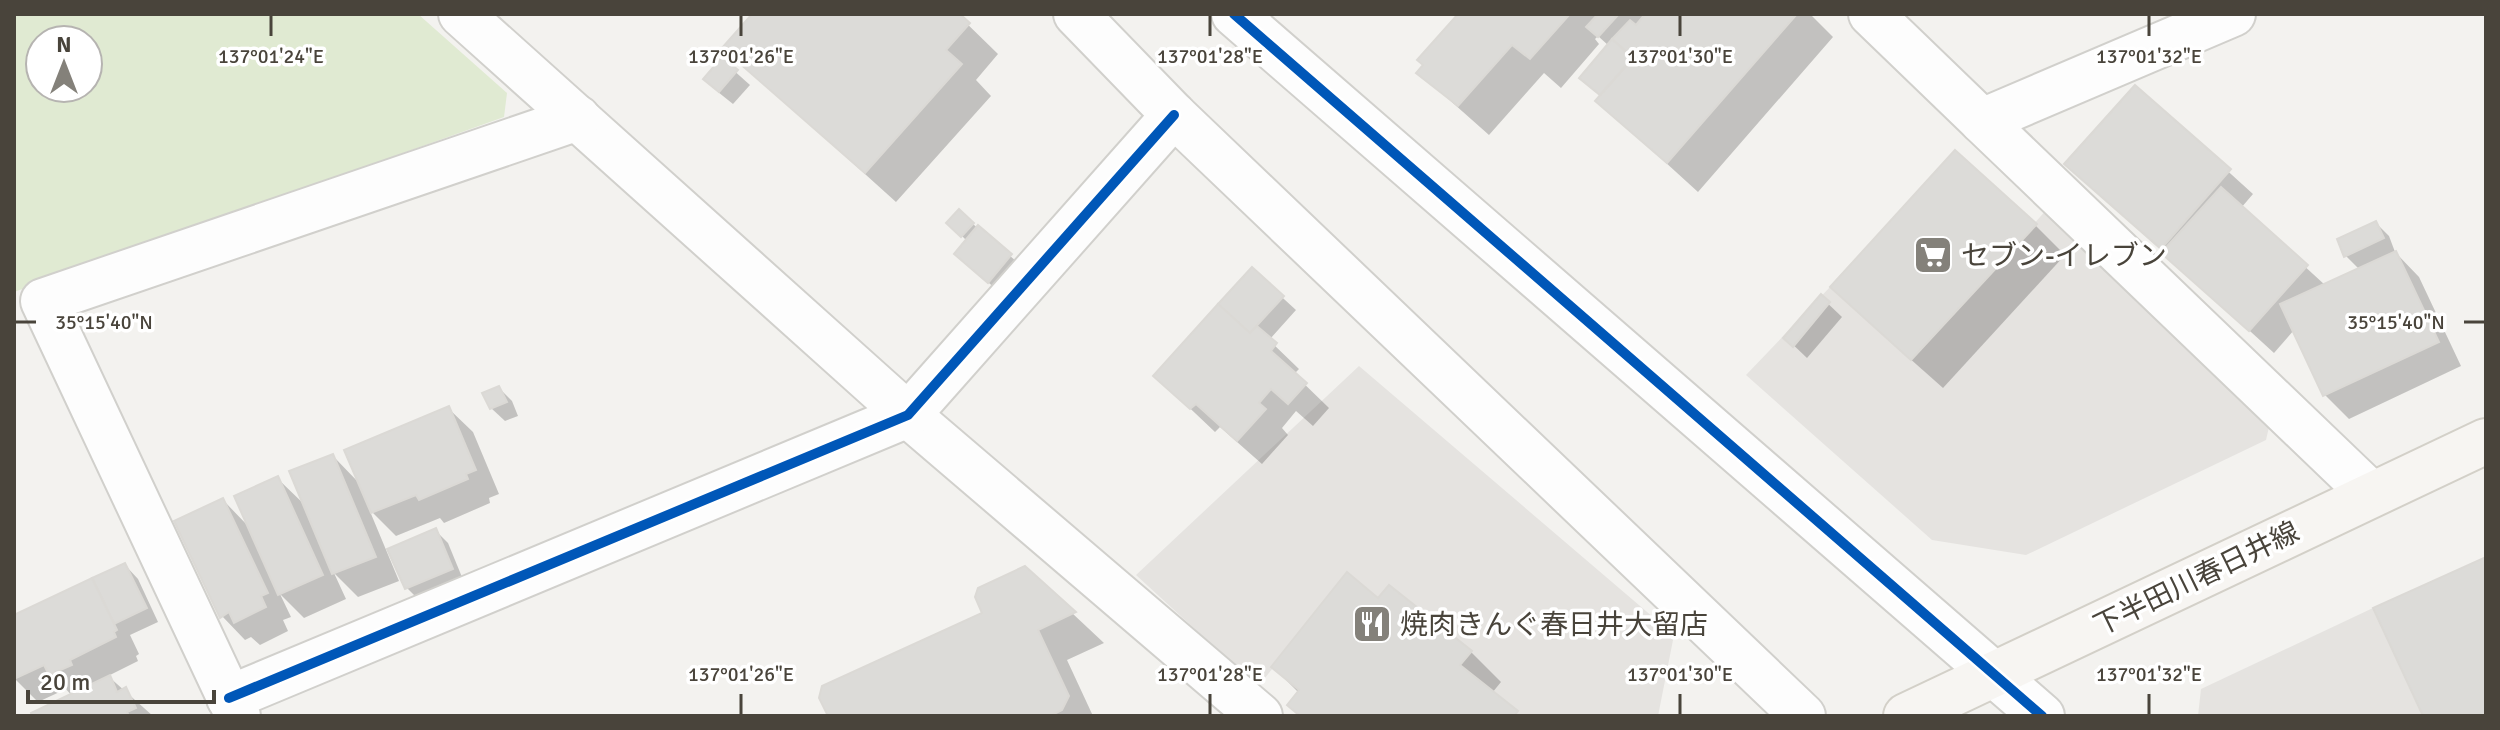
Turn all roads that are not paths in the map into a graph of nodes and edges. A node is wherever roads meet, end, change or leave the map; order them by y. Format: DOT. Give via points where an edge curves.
graph roads {
  1 [pos="461,14"];
  2 [pos="1076,14"];
  3 [pos="1234,14"];
  4 [pos="1871,14"];
  5 [pos="2233,14"];
  6 [pos="1174,115"];
  7 [pos="578,118"];
  8 [pos="1982,121"];
  9 [pos="28,306"];
  10 [pos="908,415"];
  11 [pos="2486,441"];
  12 [pos="2371,494"];
  13 [pos="1995,674"];
  14 [pos="234,707"];
  15 [pos="1241,712"];
  16 [pos="1803,716"];
  17 [pos="1906,716"];
  18 [pos="2042,716"];
  1 -- 7 [label="street"];
  2 -- 6 [label="street"];
  3 -- 13 [label="street"];
  4 -- 8 [label="street"];
  5 -- 8 [label="street"];
  6 -- 10 [label="street"];
  6 -- 16 [label="street"];
  7 -- 9 [label="street"];
  7 -- 10 [label="street"];
  8 -- 12 [label="street"];
  9 -- 14 [label="street"];
  10 -- 14 [label="street"];
  10 -- 15 [label="street"];
  11 -- 12 [label="main road, 下半田川春日井線"];
  12 -- 13 [label="main road, 下半田川春日井線"];
  13 -- 17 [label="main road, 下半田川春日井線"];
  13 -- 18 [label="street"];
}
